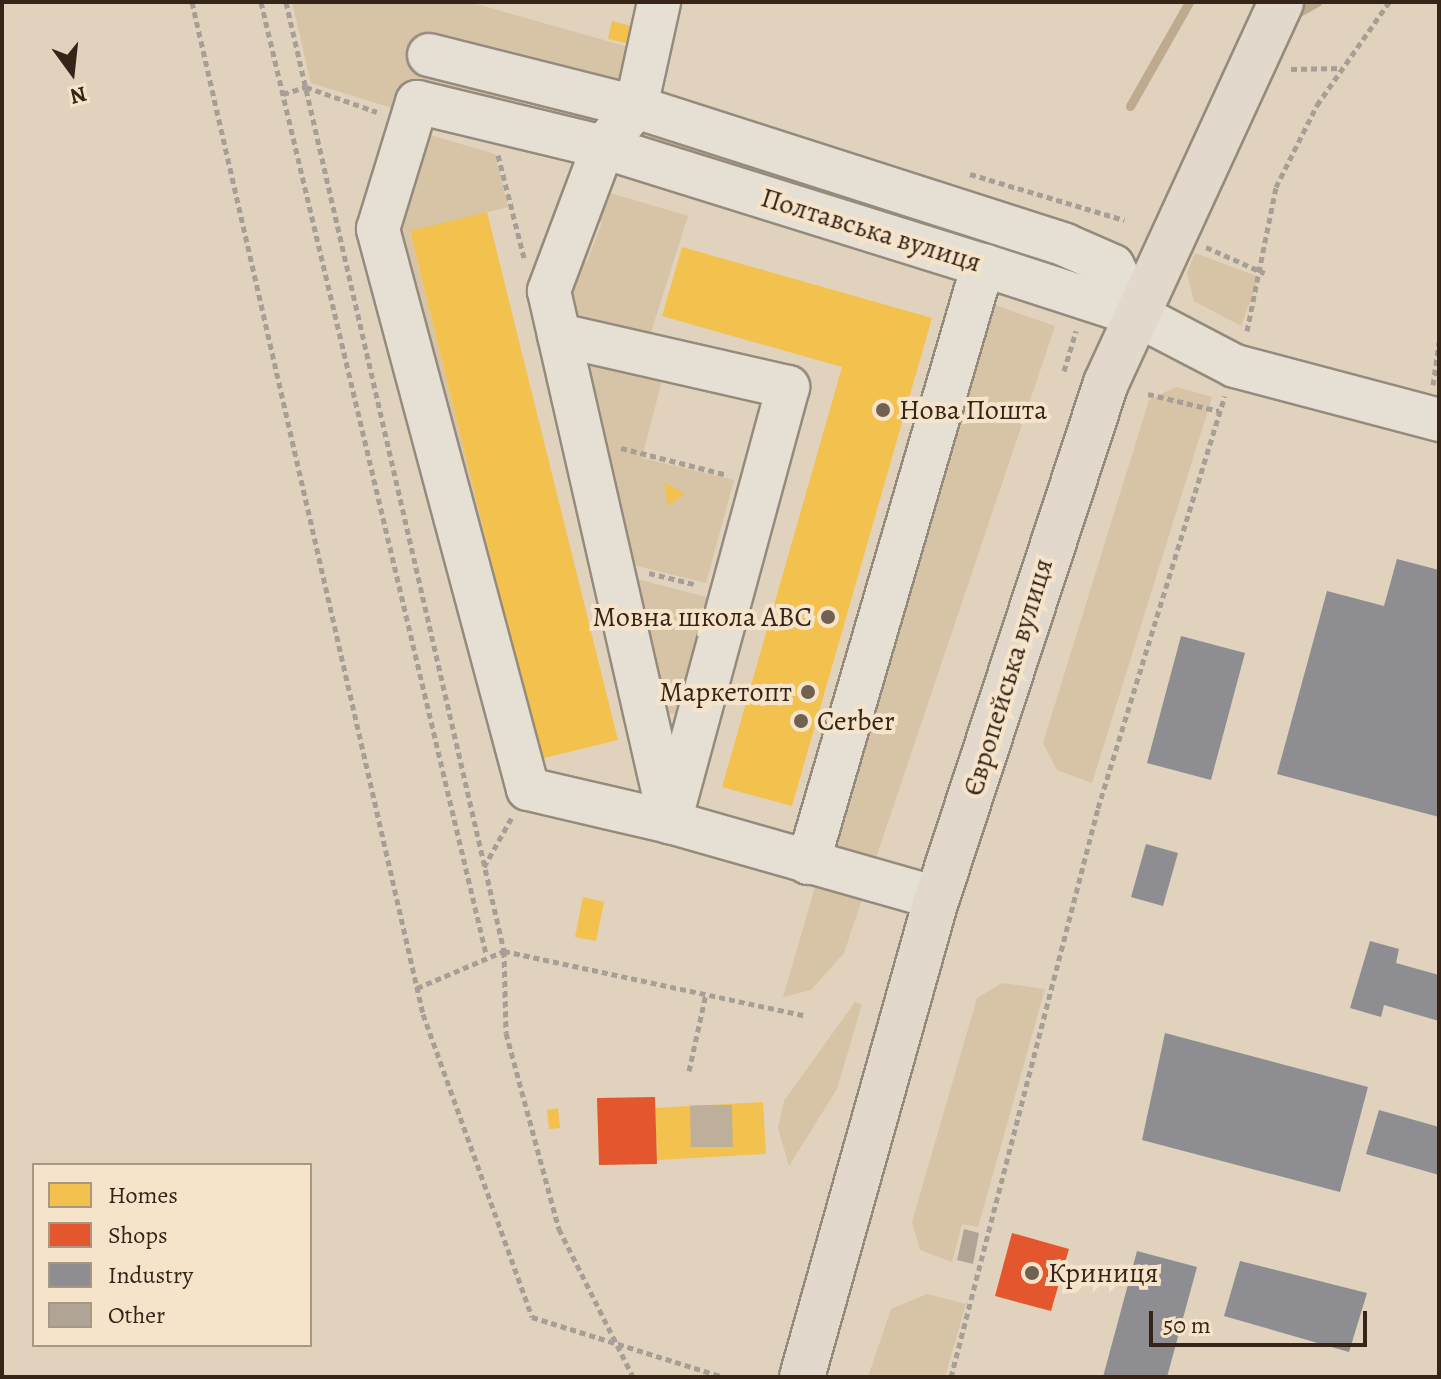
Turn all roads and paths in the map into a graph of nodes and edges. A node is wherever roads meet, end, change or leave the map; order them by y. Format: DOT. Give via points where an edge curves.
graph roads {
  1 [pos="192,2"];
  2 [pos="261,2"];
  3 [pos="286,2"];
  4 [pos="659,2"];
  5 [pos="1281,2"];
  6 [pos="1389,2"];
  7 [pos="429,55"];
  8 [pos="636,107"];
  9 [pos="603,147"];
  10 [pos="1079,205"];
  11 [pos="1124,220"];
  12 [pos="1205,248"];
  13 [pos="983,265"];
  14 [pos="1264,273"];
  15 [pos="1060,304"];
  16 [pos="1137,315"];
  17 [pos="1247,331"];
  18 [pos="559,335"];
  19 [pos="1064,371"];
  20 [pos="1148,394"];
  21 [pos="1225,395"];
  22 [pos="1219,411"];
  23 [pos="1439,420"];
  24 [pos="582,439"];
  25 [pos="760,482"];
  26 [pos="609,564"];
  27 [pos="729,592"];
  28 [pos="528,789"];
  29 [pos="670,822"];
  30 [pos="808,863"];
  31 [pos="484,867"];
  32 [pos="937,898"];
  33 [pos="504,951"];
  34 [pos="486,954"];
  35 [pos="417,988"];
  36 [pos="706,994"];
  37 [pos="806,1016"];
  38 [pos="689,1071"];
  39 [pos="615,1344"];
  40 [pos="633,1377"];
  41 [pos="724,1377"];
  42 [pos="802,1377"];
  43 [pos="951,1377"];
  1 -- 35 [label="path"];
  2 -- 34 [label="path"];
  3 -- 31 [label="path"];
  4 -- 8 [label="street"];
  5 -- 16 [label="highway, Європейська вулиця"];
  6 -- 14 [label="path" via="1288,161 1267,216"];
  7 -- 8 [label="street"];
  8 -- 9 [label="street"];
  8 -- 16 [label="street" via="1065,245 1113,266"];
  9 -- 13 [label="street, Полтавська вулиця"];
  9 -- 18 [label="street" via="549,291"];
  9 -- 28 [label="street, Полтавська вулиця" via="417,102 378,229"];
  10 -- 11 [label="path"];
  12 -- 14 [label="path"];
  13 -- 15 [label="street, Полтавська вулиця"];
  13 -- 30 [label="street"];
  14 -- 17 [label="path"];
  15 -- 16 [label="street, Полтавська вулиця"];
  15 -- 19 [label="path" via="1077,337"];
  16 -- 23 [label="street, Полтавська вулиця" via="1235,366"];
  16 -- 32 [label="highway, Європейська вулиця" via="1023,622"];
  18 -- 24 [label="street"];
  18 -- 25 [label="street" via="788,387"];
  20 -- 22 [label="path"];
  21 -- 22 [label="path"];
  22 -- 43 [label="path" via="1098,808"];
  24 -- 25 [label="path"];
  24 -- 26 [label="street"];
  25 -- 27 [label="street"];
  26 -- 27 [label="path"];
  26 -- 29 [label="street"];
  27 -- 29 [label="street"];
  28 -- 29 [label="street"];
  28 -- 31 [label="path"];
  29 -- 30 [label="street"];
  30 -- 32 [label="street"];
  31 -- 33 [label="path"];
  32 -- 42 [label="highway, Європейська вулиця"];
  33 -- 34 [label="path"];
  33 -- 36 [label="path"];
  33 -- 39 [label="path" via="506,1033 559,1229"];
  34 -- 35 [label="path"];
  35 -- 39 [label="path" via="532,1317"];
  36 -- 37 [label="path"];
  36 -- 38 [label="path"];
  39 -- 40 [label="path"];
  39 -- 41 [label="path"];
}
